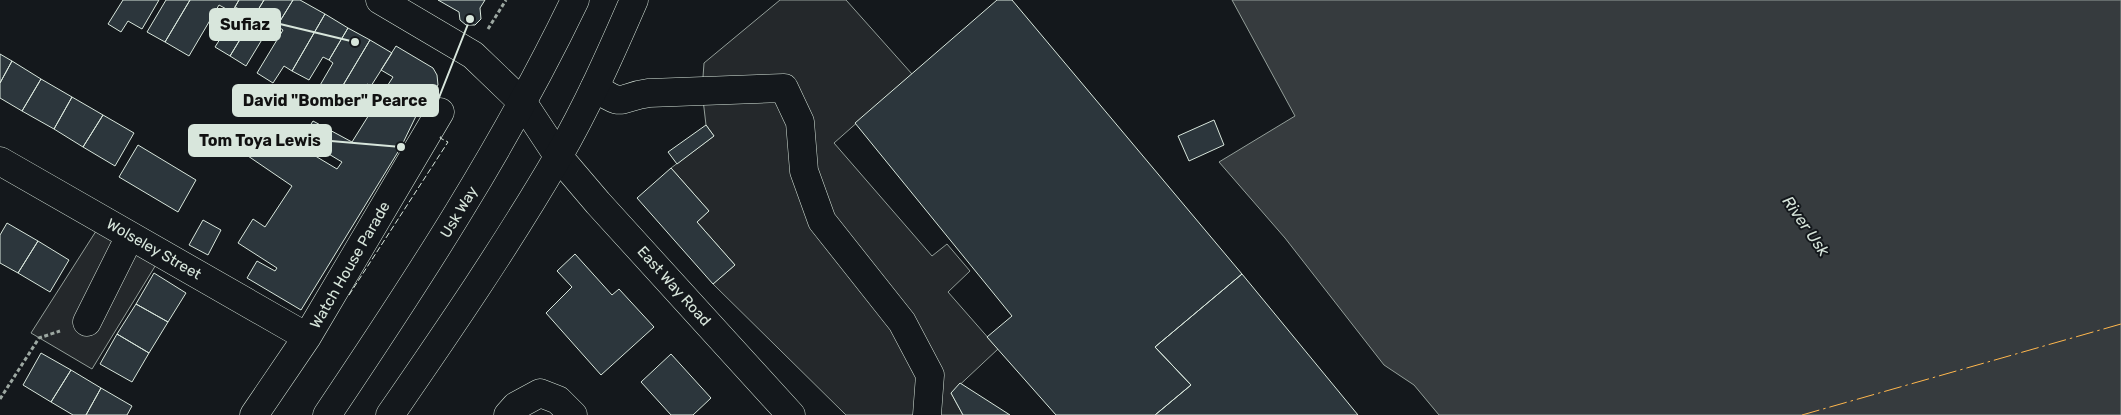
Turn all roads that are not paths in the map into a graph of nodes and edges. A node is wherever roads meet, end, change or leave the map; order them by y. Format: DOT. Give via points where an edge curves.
graph roads {
  1 [pos="380,0"];
  2 [pos="575,0"];
  3 [pos="634,0"];
  4 [pos="595,87"];
  5 [pos="523,103"];
  6 [pos="440,112"];
  7 [pos="558,156"];
  8 [pos="0,161"];
  9 [pos="130,236"];
  10 [pos="87,322"];
  11 [pos="308,337"];
  12 [pos="254,415"];
  13 [pos="328,415"];
  14 [pos="390,415"];
  15 [pos="508,415"];
  16 [pos="573,415"];
  17 [pos="791,415"];
  18 [pos="927,415"];
  1 -- 5 [label="street, East Way Road" via="473,55"];
  2 -- 5 [label="street, Usk Way"];
  3 -- 4 [label="street"];
  4 -- 7 [label="street"];
  4 -- 18 [label="street" via="611,99 622,101 635,94 784,88 800,122 804,171 822,221 902,322 930,375"];
  5 -- 7 [label="street, East Way Road"];
  5 -- 13 [label="street, Usk Way" via="424,270"];
  6 -- 11 [label="street, Watch House Parade"];
  7 -- 14 [label="street" via="469,300"];
  7 -- 17 [label="street, East Way Road"];
  8 -- 9 [label="street, Wolseley Street"];
  9 -- 10 [label="street"];
  9 -- 11 [label="street, Wolseley Street"];
  11 -- 12 [label="street, Watch House Parade"];
  15 -- 16 [label="street" via="516,406 540,393 558,400"];
}
